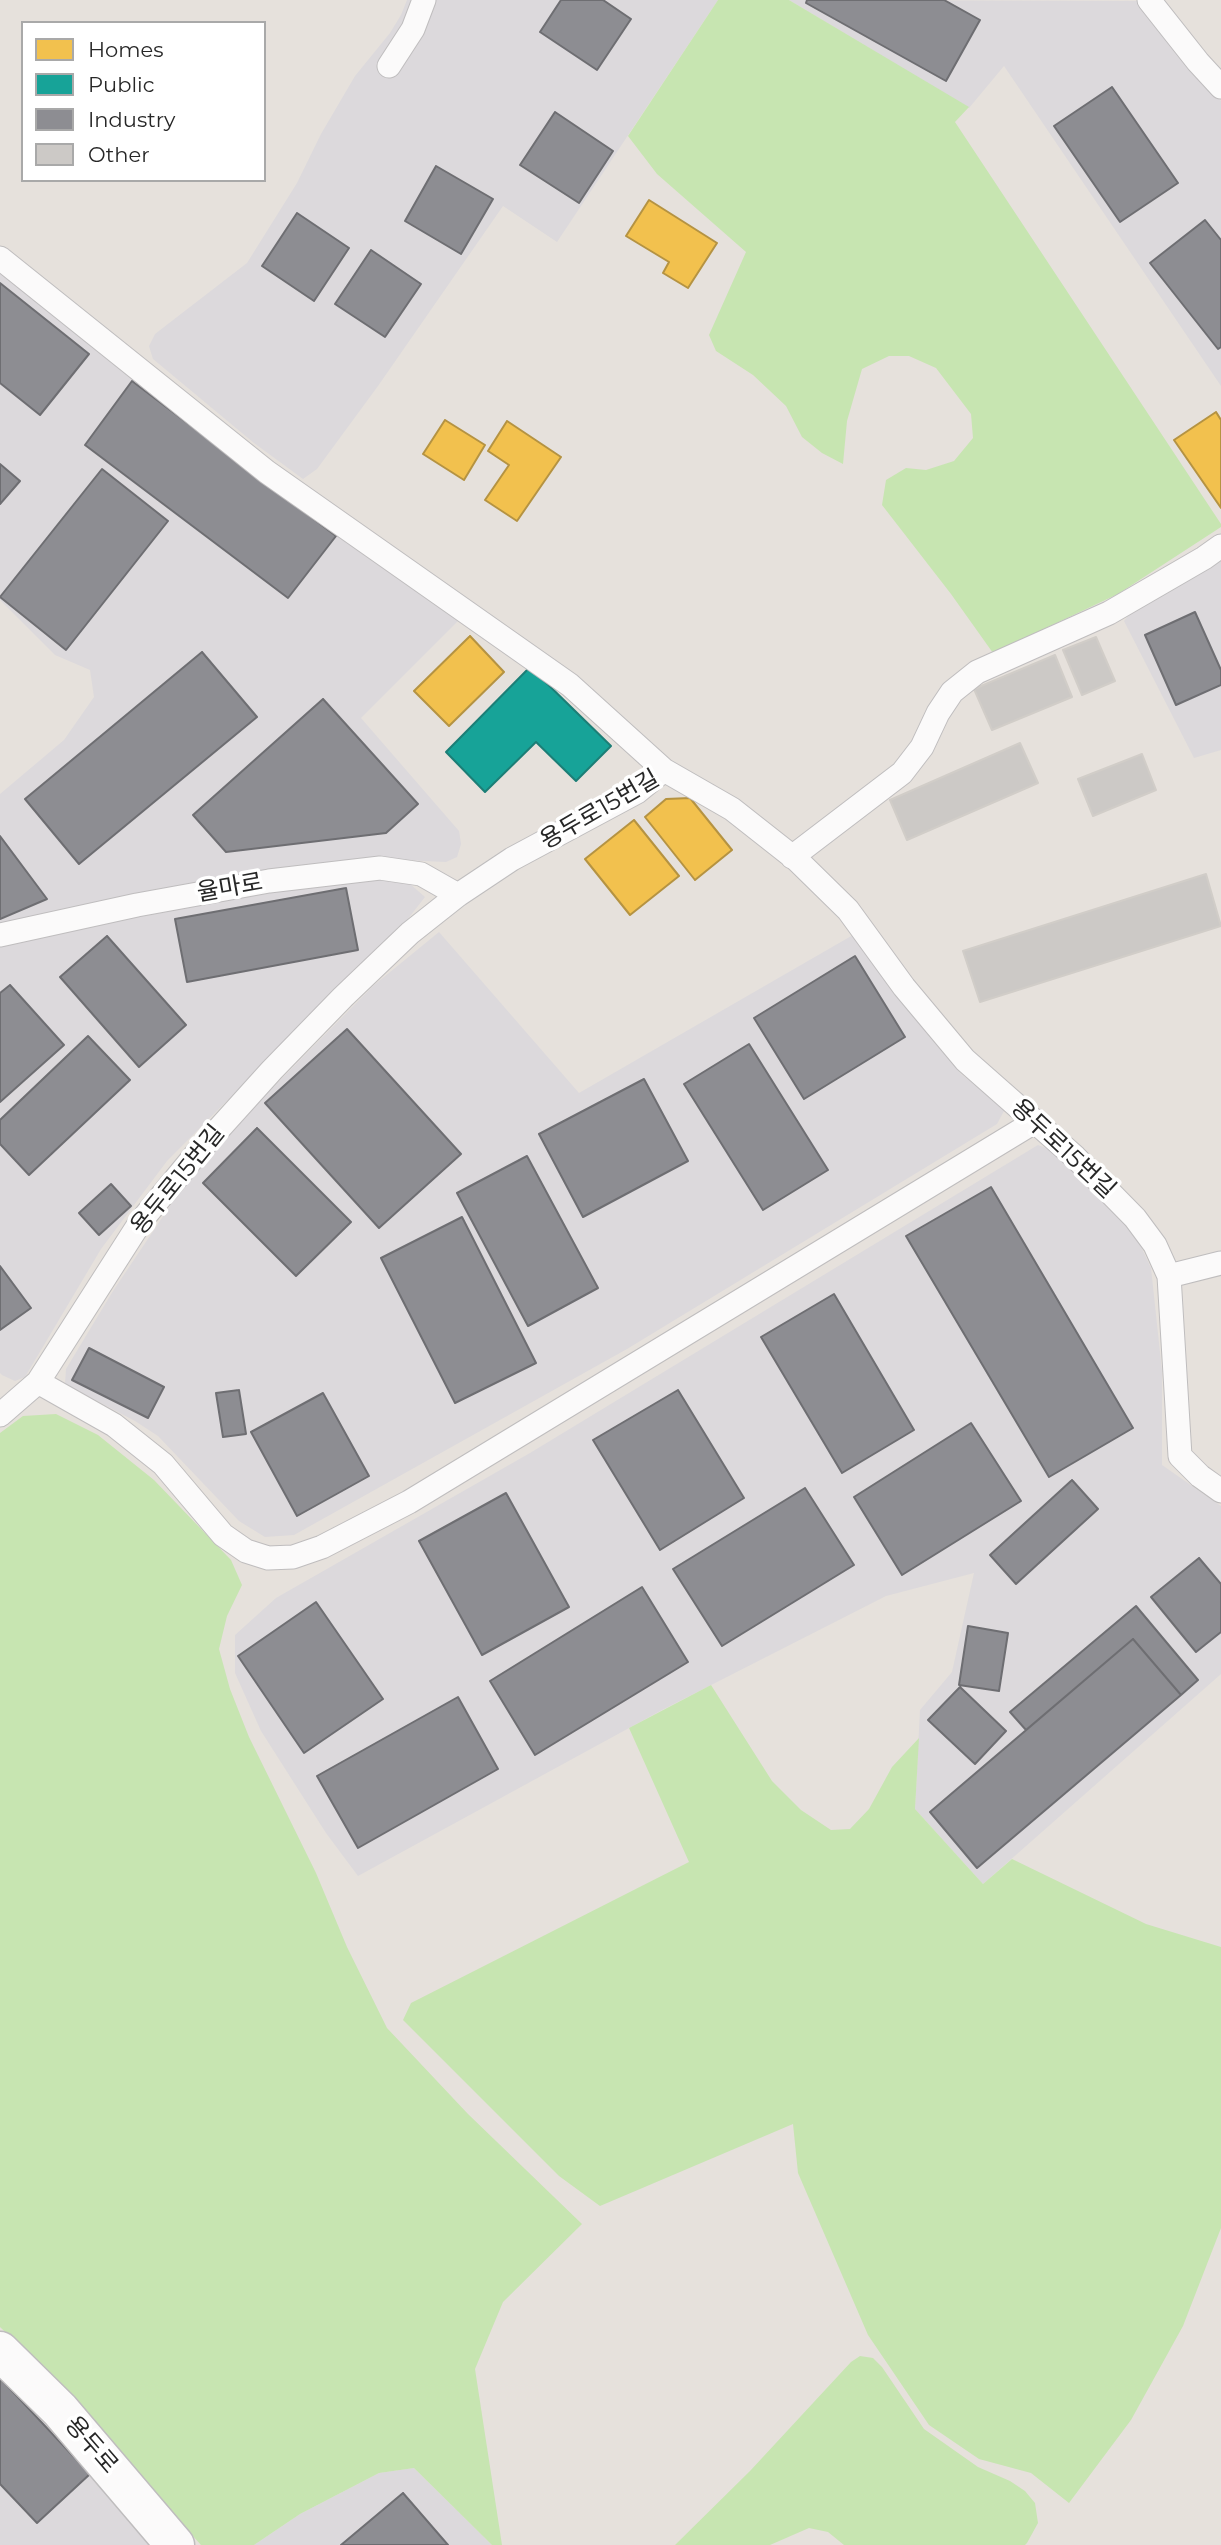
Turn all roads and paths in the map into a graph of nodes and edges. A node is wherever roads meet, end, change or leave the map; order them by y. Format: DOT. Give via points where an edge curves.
graph roads {
  1 [pos="424,0"];
  2 [pos="1149,0"];
  3 [pos="390,66"];
  4 [pos="1221,87"];
  5 [pos="0,258"];
  6 [pos="1221,545"];
  7 [pos="664,770"];
  8 [pos="792,857"];
  9 [pos="458,895"];
  10 [pos="0,935"];
  11 [pos="1035,1121"];
  12 [pos="1221,1263"];
  13 [pos="1169,1276"];
  14 [pos="38,1381"];
  15 [pos="0,1415"];
  16 [pos="1221,1491"];
  17 [pos="0,2351"];
  18 [pos="175,2545"];
  1 -- 3 [label="lane" via="413,29"];
  2 -- 4 [label="lane"];
  5 -- 7 [label="lane" via="267,471 570,685"];
  6 -- 8 [label="lane" via="1109,613 977,672 952,692 902,774"];
  7 -- 8 [label="lane, 용두로15번길" via="732,809"];
  7 -- 9 [label="lane, 용두로15번길" via="637,792 512,859"];
  8 -- 11 [label="lane, 용두로15번길" via="848,910 904,987 965,1059"];
  9 -- 10 [label="lane, 율마로" via="421,874 380,868 270,881"];
  9 -- 14 [label="lane, 용두로15번길" via="343,997 197,1153 141,1220"];
  11 -- 13 [label="lane, 용두로15번길" via="1135,1218 1155,1245"];
  11 -- 14 [label="lane" via="410,1502 322,1547 293,1556 268,1558 234,1543 163,1464 114,1424"];
  12 -- 13 [label="lane"];
  13 -- 16 [label="lane, 용두로15번길" via="1180,1455"];
  14 -- 15 [label="lane, 용두로15번길"];
  17 -- 18 [label="street, 용두로" via="60,2410"];
}
